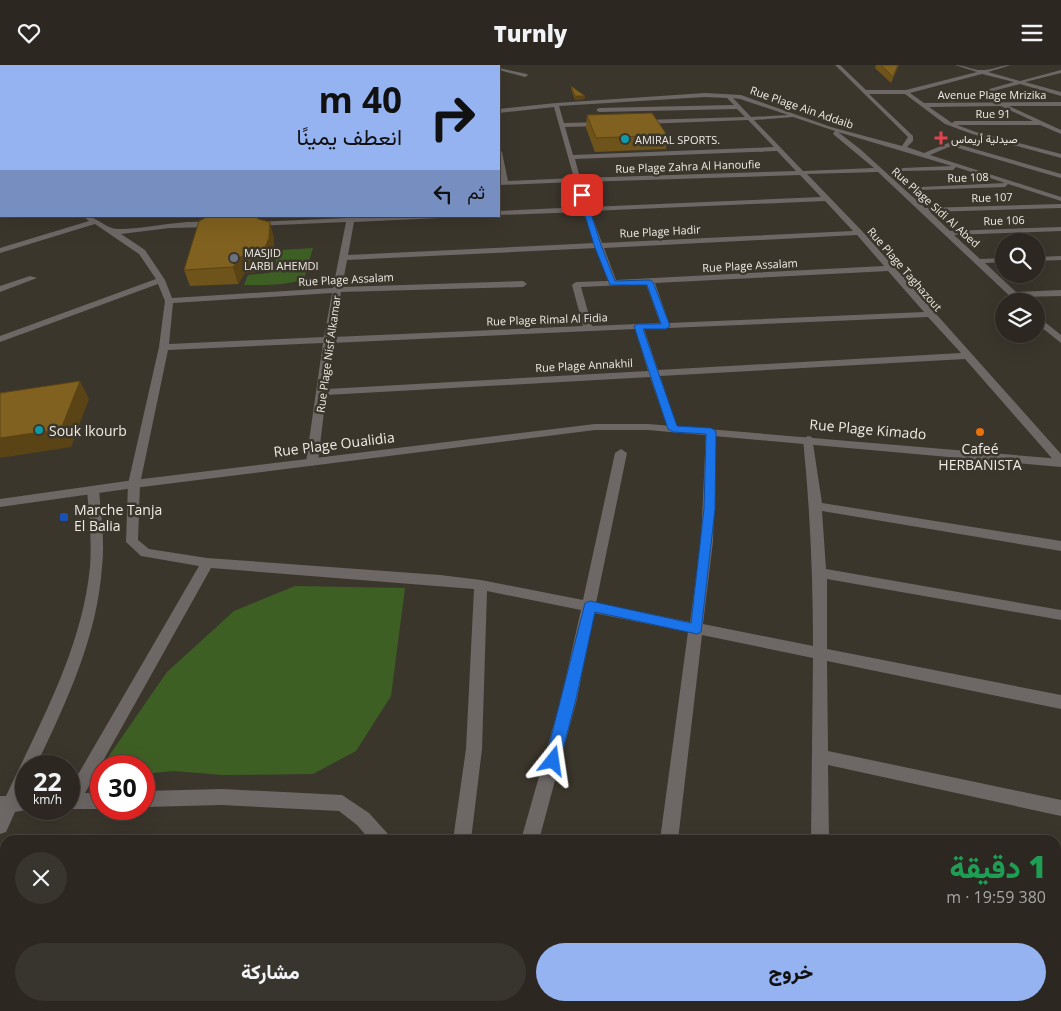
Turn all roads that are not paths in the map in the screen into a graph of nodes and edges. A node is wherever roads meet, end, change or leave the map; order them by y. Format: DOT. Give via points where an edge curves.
graph roads {
  1 [pos="837,65"];
  2 [pos="957,65"];
  3 [pos="1009,65"];
  4 [pos="500,69"];
  5 [pos="1061,71"];
  6 [pos="986,72"];
  7 [pos="525,75"];
  8 [pos="1020,82"];
  9 [pos="865,92"];
  10 [pos="906,92"];
  11 [pos="1059,92"];
  12 [pos="728,96"];
  13 [pos="1024,104"];
  14 [pos="1042,104"];
  15 [pos="1061,104"];
  16 [pos="924,105"];
  17 [pos="939,105"];
  18 [pos="1002,105"];
  19 [pos="739,107"];
  20 [pos="556,108"];
  21 [pos="586,110"];
  22 [pos="595,110"];
  23 [pos="500,111"];
  24 [pos="1061,112"];
  25 [pos="796,116"];
  26 [pos="751,119"];
  27 [pos="654,122"];
  28 [pos="608,123"];
  29 [pos="636,123"];
  30 [pos="947,123"];
  31 [pos="1040,123"];
  32 [pos="563,125"];
  33 [pos="829,128"];
  34 [pos="659,130"];
  35 [pos="1061,132"];
  36 [pos="974,133"];
  37 [pos="952,144"];
  38 [pos="669,146"];
  39 [pos="1053,146"];
  40 [pos="1029,147"];
  41 [pos="903,148"];
  42 [pos="780,149"];
  43 [pos="858,150"];
  44 [pos="674,154"];
  45 [pos="923,155"];
  46 [pos="1061,156"];
  47 [pos="572,157"];
  48 [pos="500,164"];
  49 [pos="961,168"];
  50 [pos="878,170"];
  51 [pos="903,170"];
  52 [pos="801,172"];
  53 [pos="1061,176"];
  54 [pos="577,180"];
  55 [pos="502,183"];
  56 [pos="1015,185"];
  57 [pos="921,189"];
  58 [pos="827,199"];
  59 [pos="1061,199"];
  60 [pos="1061,206"];
  61 [pos="586,210"];
  62 [pos="923,210"];
  63 [pos="500,213"];
  64 [pos="87,217"];
  65 [pos="191,217"];
  66 [pos="395,217"];
  67 [pos="350,218"];
  68 [pos="94,222"];
  69 [pos="247,224"];
  70 [pos="219,225"];
  71 [pos="180,226"];
  72 [pos="1061,229"];
  73 [pos="114,232"];
  74 [pos="859,233"];
  75 [pos="949,233"];
  76 [pos="597,245"];
  77 [pos="0,251"];
  78 [pos="343,258"];
  79 [pos="1061,258"];
  80 [pos="1045,259"];
  81 [pos="995,260"];
  82 [pos="979,261"];
  83 [pos="889,268"];
  84 [pos="33,278"];
  85 [pos="161,281"];
  86 [pos="650,282"];
  87 [pos="613,283"];
  88 [pos="523,284"];
  89 [pos="0,289"];
  90 [pos="337,290"];
  91 [pos="1012,293"];
  92 [pos="1061,293"];
  93 [pos="1045,295"];
  94 [pos="169,301"];
  95 [pos="930,314"];
  96 [pos="638,326"];
  97 [pos="666,326"];
  98 [pos="588,328"];
  99 [pos="1046,328"];
  100 [pos="1061,328"];
  101 [pos="0,339"];
  102 [pos="328,339"];
  103 [pos="1061,340"];
  104 [pos="164,347"];
  105 [pos="967,356"];
  106 [pos="654,373"];
  107 [pos="322,392"];
  108 [pos="673,429"];
  109 [pos="711,431"];
  110 [pos="808,439"];
  111 [pos="621,453"];
  112 [pos="312,462"];
  113 [pos="1061,462"];
  114 [pos="134,483"];
  115 [pos="93,490"];
  116 [pos="0,503"];
  117 [pos="816,506"];
  118 [pos="1061,546"];
  119 [pos="207,563"];
  120 [pos="820,573"];
  121 [pos="481,585"];
  122 [pos="590,606"];
  123 [pos="1061,615"];
  124 [pos="697,629"];
  125 [pos="820,653"];
  126 [pos="1061,702"];
  127 [pos="33,755"];
  128 [pos="819,756"];
  129 [pos="80,785"];
  130 [pos="155,799"];
  131 [pos="12,803"];
  132 [pos="1061,808"];
  133 [pos="0,826"];
  134 [pos="377,835"];
  135 [pos="463,835"];
  136 [pos="531,835"];
  137 [pos="670,835"];
  138 [pos="820,835"];
  1 -- 9 [label="street"];
  2 -- 6 [label="street"];
  3 -- 6 [label="street"];
  4 -- 7 [label="street"];
  5 -- 8 [label="street"];
  6 -- 8 [label="street"];
  6 -- 10 [label="street"];
  8 -- 11 [label="street"];
  8 -- 17 [label="street"];
  9 -- 10 [label="street"];
  9 -- 41 [label="street" via="911,137"];
  10 -- 16 [label="street"];
  11 -- 13 [label="street"];
  12 -- 19 [label="street, Rue Plage Taghazout"];
  12 -- 20 [label="street, Rue Plage Ain Addaib" via="705,95"];
  12 -- 25 [label="street, Rue Plage Ain Addaib" via="756,101"];
  13 -- 14 [label="street, Avenue Plage Mrizika"];
  13 -- 18 [label="street, Avenue Plage Mrizika"];
  14 -- 15 [label="street, Avenue Plage Mrizika"];
  14 -- 24 [label="street"];
  16 -- 17 [label="street, Avenue Plage Mrizika"];
  16 -- 30 [label="street"];
  17 -- 18 [label="street, Avenue Plage Mrizika"];
  18 -- 31 [label="street"];
  19 -- 22 [label="street"];
  19 -- 26 [label="street, Rue Plage Taghazout"];
  20 -- 21 [label="street"];
  20 -- 23 [label="street, Rue Plage Ain Addaib" via="513,107"];
  20 -- 32 [label="street"];
  25 -- 26 [label="street"];
  25 -- 33 [label="street, Rue Plage Ain Addaib"];
  26 -- 27 [label="street"];
  26 -- 42 [label="street, Rue Plage Taghazout"];
  27 -- 29 [label="street"];
  27 -- 34 [label="street"];
  28 -- 32 [label="street"];
  30 -- 31 [label="street, Rue 91"];
  30 -- 36 [label="street"];
  31 -- 35 [label="street"];
  32 -- 47 [label="street"];
  33 -- 41 [label="street, Rue Plage Ain Addaib"];
  33 -- 43 [label="street, Rue Plage Sidi Al Abed"];
  36 -- 37 [label="street"];
  36 -- 40 [label="street"];
  37 -- 45 [label="street"];
  37 -- 53 [label="street"];
  38 -- 44 [label="street"];
  39 -- 40 [label="street"];
  40 -- 46 [label="street"];
  41 -- 43 [label="street, Rue Plage Sidi Al Abed"];
  41 -- 45 [label="street, Rue Plage Ain Addaib"];
  42 -- 44 [label="street"];
  42 -- 52 [label="street, Rue Plage Taghazout"];
  43 -- 50 [label="street, Rue Plage Sidi Al Abed"];
  44 -- 47 [label="street"];
  45 -- 49 [label="street, Rue Plage Ain Addaib"];
  47 -- 54 [label="street"];
  48 -- 55 [label="street"];
  49 -- 51 [label="street"];
  49 -- 56 [label="street, Rue Plage Ain Addaib"];
  50 -- 52 [label="street, Rue Plage Zahra Al Hanoufie"];
  50 -- 62 [label="street, Rue Plage Sidi Al Abed"];
  52 -- 54 [label="street, Rue Plage Zahra Al Hanoufie"];
  52 -- 58 [label="street, Rue Plage Taghazout"];
  54 -- 55 [label="street, Rue Plage Zahra Al Hanoufie"];
  54 -- 61 [label="street"];
  56 -- 57 [label="street, Rue 108"];
  56 -- 59 [label="street, Rue Plage Ain Addaib"];
  58 -- 61 [label="street"];
  58 -- 74 [label="street, Rue Plage Taghazout"];
  60 -- 62 [label="street, Rue 107"];
  61 -- 63 [label="street"];
  61 -- 76 [label="street"];
  62 -- 75 [label="street, Rue Plage Sidi Al Abed"];
  64 -- 68 [label="street"];
  65 -- 71 [label="street"];
  66 -- 67 [label="street"];
  67 -- 69 [label="street"];
  67 -- 78 [label="street, Rue Plage Nisf Alkamar"];
  68 -- 73 [label="street"];
  68 -- 77 [label="street"];
  70 -- 71 [label="street"];
  71 -- 73 [label="street"];
  72 -- 75 [label="street, Rue 106"];
  73 -- 85 [label="street" via="142,252"];
  74 -- 76 [label="street, Rue Plage Hadir"];
  74 -- 83 [label="street, Rue Plage Taghazout"];
  75 -- 82 [label="street, Rue Plage Sidi Al Abed"];
  76 -- 78 [label="street, Rue Plage Hadir"];
  76 -- 87 [label="street"];
  78 -- 90 [label="street, Rue Plage Nisf Alkamar"];
  79 -- 80 [label="street"];
  81 -- 82 [label="street"];
  82 -- 91 [label="street, Rue Plage Sidi Al Abed"];
  83 -- 86 [label="street, Rue Plage Assalam"];
  83 -- 95 [label="street, Rue Plage Taghazout"];
  84 -- 89 [label="street"];
  85 -- 94 [label="street"];
  85 -- 101 [label="street"];
  86 -- 87 [label="street, Rue Plage Assalam"];
  86 -- 97 [label="street"];
  87 -- 98 [label="street, Rue Plage Assalam" via="576,285"];
  88 -- 90 [label="street, Rue Plage Assalam"];
  90 -- 94 [label="street, Rue Plage Assalam"];
  90 -- 102 [label="street, Rue Plage Nisf Alkamar"];
  92 -- 93 [label="street"];
  94 -- 104 [label="street"];
  95 -- 97 [label="street, Rue Plage Rimal Al Fidia"];
  95 -- 105 [label="street, Rue Plage Taghazout"];
  96 -- 97 [label="street, Rue Plage Rimal Al Fidia"];
  96 -- 98 [label="street, Rue Plage Rimal Al Fidia"];
  96 -- 106 [label="street"];
  98 -- 102 [label="street, Rue Plage Rimal Al Fidia"];
  99 -- 100 [label="street"];
  99 -- 103 [label="street"];
  102 -- 104 [label="street, Rue Plage Rimal Al Fidia"];
  102 -- 107 [label="street, Rue Plage Nisf Alkamar"];
  104 -- 114 [label="street"];
  105 -- 106 [label="street, Rue Plage Annakhil"];
  105 -- 113 [label="street, Rue Plage Taghazout"];
  106 -- 107 [label="street, Rue Plage Annakhil"];
  106 -- 108 [label="street"];
  107 -- 112 [label="street, Rue Plage Nisf Alkamar"];
  108 -- 109 [label="street, Rue Plage Kimado"];
  108 -- 112 [label="street, Rue Plage Oualidia" via="613,426 574,429"];
  109 -- 110 [label="street, Rue Plage Kimado"];
  109 -- 124 [label="street" via="707,541"];
  110 -- 113 [label="street, Rue Plage Kimado"];
  110 -- 117 [label="street"];
  111 -- 122 [label="street"];
  112 -- 114 [label="street, Rue Plage Oualidia"];
  114 -- 115 [label="street, Rue Plage Oualidia"];
  114 -- 119 [label="street" via="132,542 146,553"];
  115 -- 116 [label="street, Rue Plage Oualidia"];
  115 -- 127 [label="street" via="97,543 92,598 75,659"];
  117 -- 118 [label="street"];
  117 -- 120 [label="street"];
  119 -- 121 [label="street" via="440,579"];
  119 -- 129 [label="street"];
  120 -- 123 [label="street"];
  120 -- 125 [label="street"];
  121 -- 122 [label="street"];
  121 -- 135 [label="street" via="474,749"];
  122 -- 124 [label="street"];
  122 -- 136 [label="street" via="569,699"];
  124 -- 125 [label="street"];
  124 -- 137 [label="street"];
  125 -- 126 [label="street"];
  125 -- 128 [label="street"];
  128 -- 132 [label="street"];
  128 -- 138 [label="street"];
  130 -- 134 [label="street" via="222,797 342,803"];
  131 -- 133 [label="street"];
}
